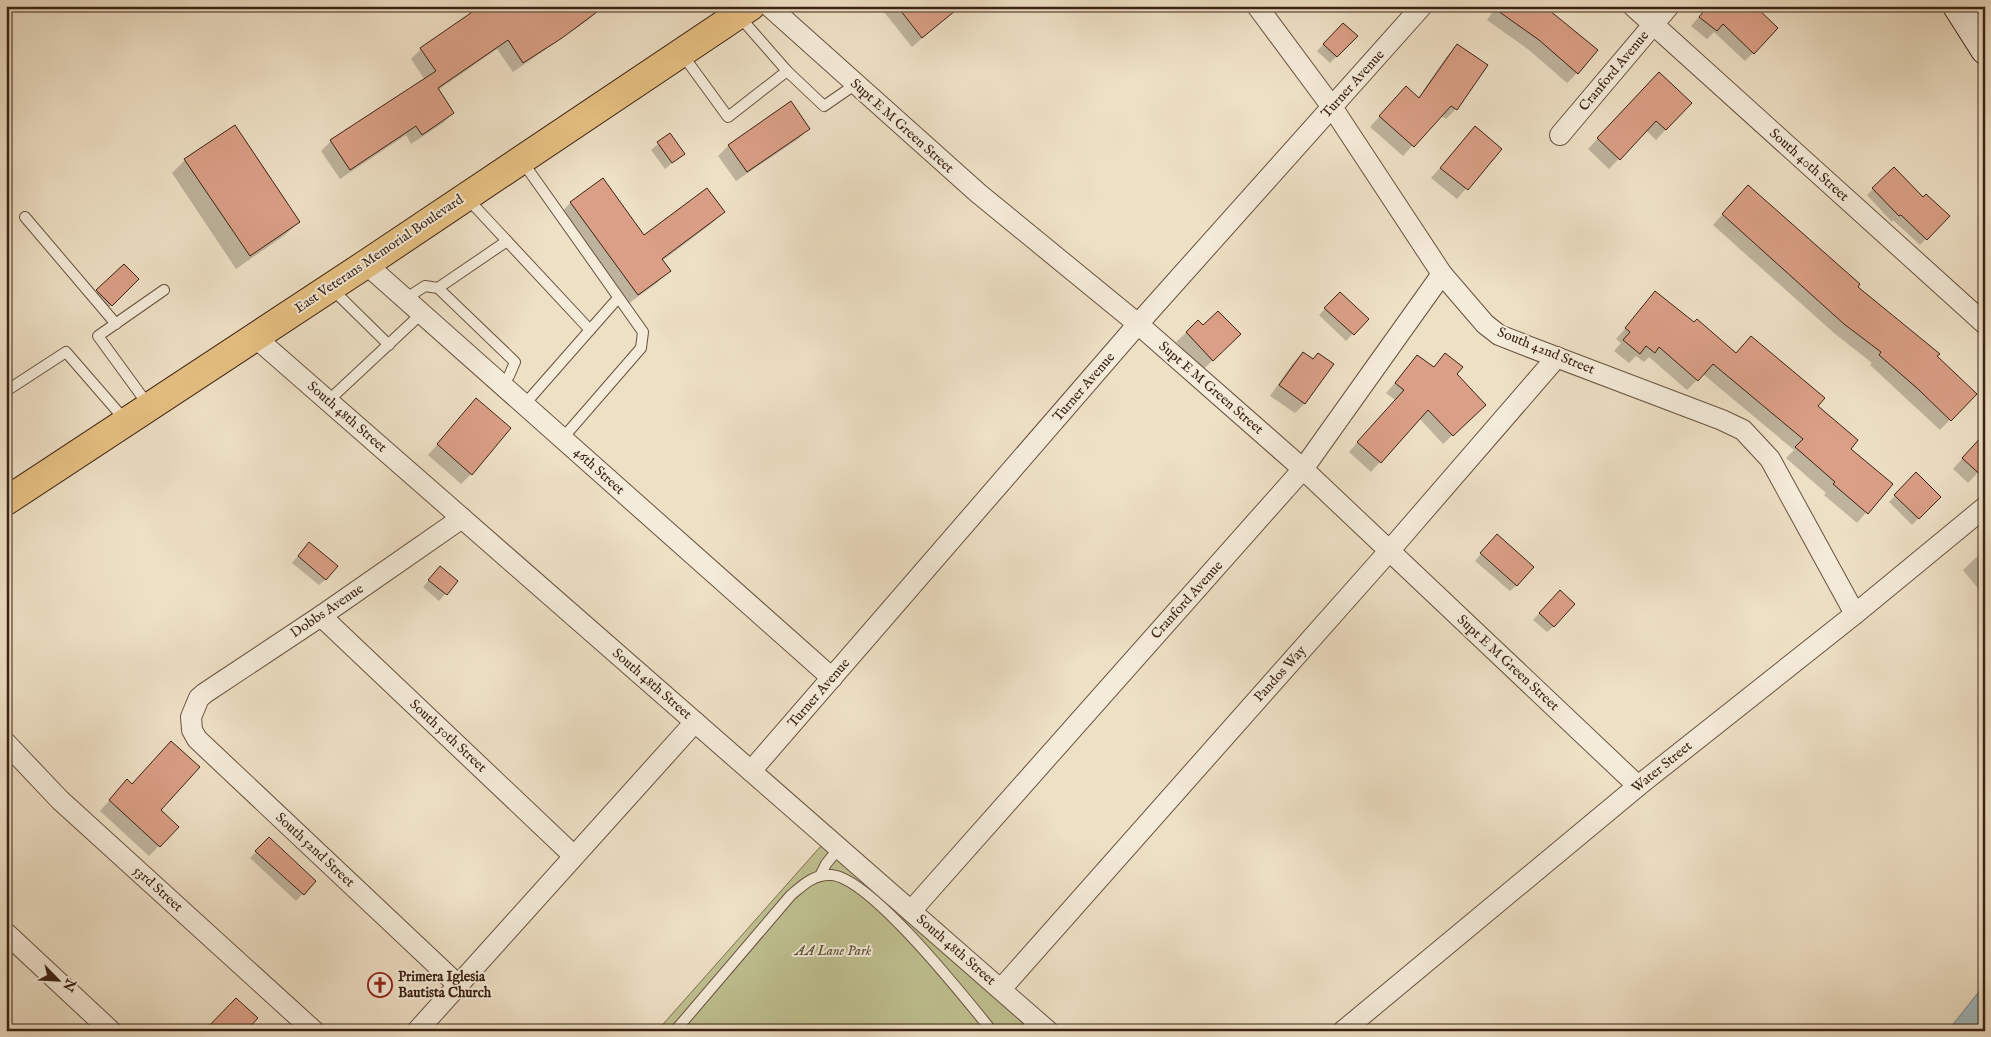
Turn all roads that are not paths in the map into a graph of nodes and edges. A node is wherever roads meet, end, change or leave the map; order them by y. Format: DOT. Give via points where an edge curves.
graph roads {
  1 [pos="769,6"];
  2 [pos="1258,6"];
  3 [pos="1422,6"];
  4 [pos="1633,6"];
  5 [pos="1669,6"];
  6 [pos="1957,6"];
  7 [pos="745,11"];
  8 [pos="1654,25"];
  9 [pos="1985,50"];
  10 [pos="681,53"];
  11 [pos="787,71"];
  12 [pos="856,84"];
  13 [pos="1332,107"];
  14 [pos="1560,135"];
  15 [pos="521,160"];
  16 [pos="466,197"];
  17 [pos="24,216"];
  18 [pos="507,241"];
  19 [pos="366,264"];
  20 [pos="1442,274"];
  21 [pos="330,287"];
  22 [pos="438,288"];
  23 [pos="164,290"];
  24 [pos="618,298"];
  25 [pos="405,299"];
  26 [pos="421,314"];
  27 [pos="116,324"];
  28 [pos="1138,324"];
  29 [pos="1985,324"];
  30 [pos="590,330"];
  31 [pos="255,337"];
  32 [pos="389,345"];
  33 [pos="1557,357"];
  34 [pos="501,385"];
  35 [pos="6,391"];
  36 [pos="328,401"];
  37 [pos="524,405"];
  38 [pos="149,406"];
  39 [pos="126,422"];
  40 [pos="562,439"];
  41 [pos="1303,469"];
  42 [pos="8,496"];
  43 [pos="1985,507"];
  44 [pos="462,518"];
  45 [pos="1390,550"];
  46 [pos="1855,614"];
  47 [pos="321,616"];
  48 [pos="832,678"];
  49 [pos="196,706"];
  50 [pos="695,722"];
  51 [pos="6,743"];
  52 [pos="751,770"];
  53 [pos="1638,786"];
  54 [pos="839,848"];
  55 [pos="574,856"];
  56 [pos="820,876"];
  57 [pos="911,911"];
  58 [pos="6,933"];
  59 [pos="458,985"];
  60 [pos="1000,989"];
  61 [pos="1036,1027"];
  62 [pos="111,1031"];
  63 [pos="314,1031"];
  64 [pos="417,1031"];
  65 [pos="675,1031"];
  66 [pos="992,1031"];
  67 [pos="1343,1031"];
  1 -- 12 [label="street, Supt E M Green Street"];
  2 -- 13 [label="street, South 42nd Street"];
  3 -- 13 [label="street, Turner Avenue"];
  4 -- 8 [label="street, South 40th Street"];
  5 -- 8 [label="street, Cranford Avenue"];
  6 -- 9 [label="main road"];
  7 -- 10 [label="main road, East Veterans Memorial Boulevard"];
  7 -- 11 [label="lane"];
  8 -- 14 [label="street, Cranford Avenue"];
  8 -- 29 [label="street, South 40th Street"];
  10 -- 11 [label="lane" via="728,117"];
  10 -- 15 [label="main road, East Veterans Memorial Boulevard"];
  11 -- 12 [label="lane" via="824,106"];
  12 -- 28 [label="street, Supt E M Green Street" via="978,193"];
  13 -- 20 [label="street, South 42nd Street"];
  13 -- 28 [label="street, Turner Avenue"];
  15 -- 16 [label="main road, East Veterans Memorial Boulevard"];
  15 -- 24 [label="lane"];
  16 -- 18 [label="lane"];
  16 -- 19 [label="main road, East Veterans Memorial Boulevard"];
  17 -- 27 [label="lane"];
  18 -- 22 [label="lane"];
  18 -- 30 [label="lane"];
  19 -- 21 [label="main road, East Veterans Memorial Boulevard"];
  19 -- 25 [label="street, 46th Street"];
  20 -- 33 [label="street, South 42nd Street" via="1485,324 1499,335"];
  20 -- 41 [label="street, Cranford Avenue"];
  21 -- 31 [label="main road, East Veterans Memorial Boulevard"];
  21 -- 32 [label="lane"];
  22 -- 25 [label="lane" via="425,286"];
  22 -- 34 [label="lane" via="515,362 510,376"];
  23 -- 27 [label="lane"];
  24 -- 30 [label="lane"];
  24 -- 40 [label="lane" via="643,332 641,348"];
  25 -- 26 [label="street, 46th Street"];
  26 -- 32 [label="lane"];
  26 -- 34 [label="street, 46th Street"];
  27 -- 38 [label="lane" via="98,336"];
  28 -- 41 [label="street, Supt E M Green Street"];
  28 -- 48 [label="street, Turner Avenue"];
  30 -- 37 [label="lane"];
  31 -- 36 [label="street, South 48th Street"];
  31 -- 38 [label="main road, East Veterans Memorial Boulevard"];
  32 -- 36 [label="lane"];
  33 -- 45 [label="street, Pandos Way"];
  33 -- 46 [label="street, South 42nd Street" via="1743,430 1770,459"];
  34 -- 37 [label="street, 46th Street"];
  35 -- 39 [label="lane" via="66,352"];
  36 -- 44 [label="street, South 48th Street"];
  37 -- 40 [label="street, 46th Street"];
  38 -- 39 [label="main road, East Veterans Memorial Boulevard"];
  39 -- 42 [label="main road, East Veterans Memorial Boulevard"];
  40 -- 48 [label="street, 46th Street"];
  41 -- 45 [label="street, Supt E M Green Street"];
  41 -- 57 [label="street, Cranford Avenue"];
  43 -- 46 [label="street, Water Street"];
  44 -- 47 [label="street, Dobbs Avenue"];
  44 -- 50 [label="street, South 48th Street"];
  45 -- 53 [label="street, Supt E M Green Street"];
  45 -- 60 [label="street, Pandos Way"];
  46 -- 53 [label="street, Water Street"];
  47 -- 49 [label="street, Dobbs Avenue" via="218,682 199,698"];
  47 -- 55 [label="street, South 50th Street"];
  48 -- 52 [label="street, Turner Avenue"];
  49 -- 59 [label="street, South 52nd Street" via="191,717 197,739"];
  50 -- 52 [label="street, South 48th Street"];
  50 -- 55 [label="street"];
  51 -- 63 [label="street, 53rd Street" via="60,800"];
  52 -- 54 [label="street, South 48th Street"];
  53 -- 67 [label="street, Water Street"];
  54 -- 56 [label="lane"];
  54 -- 57 [label="street, South 48th Street"];
  55 -- 59 [label="street"];
  56 -- 65 [label="lane" via="810,879 791,896"];
  56 -- 66 [label="lane" via="842,878 873,900 904,929"];
  57 -- 60 [label="street, South 48th Street"];
  58 -- 62 [label="street"];
  59 -- 64 [label="street"];
  60 -- 61 [label="street, South 48th Street"];
}
